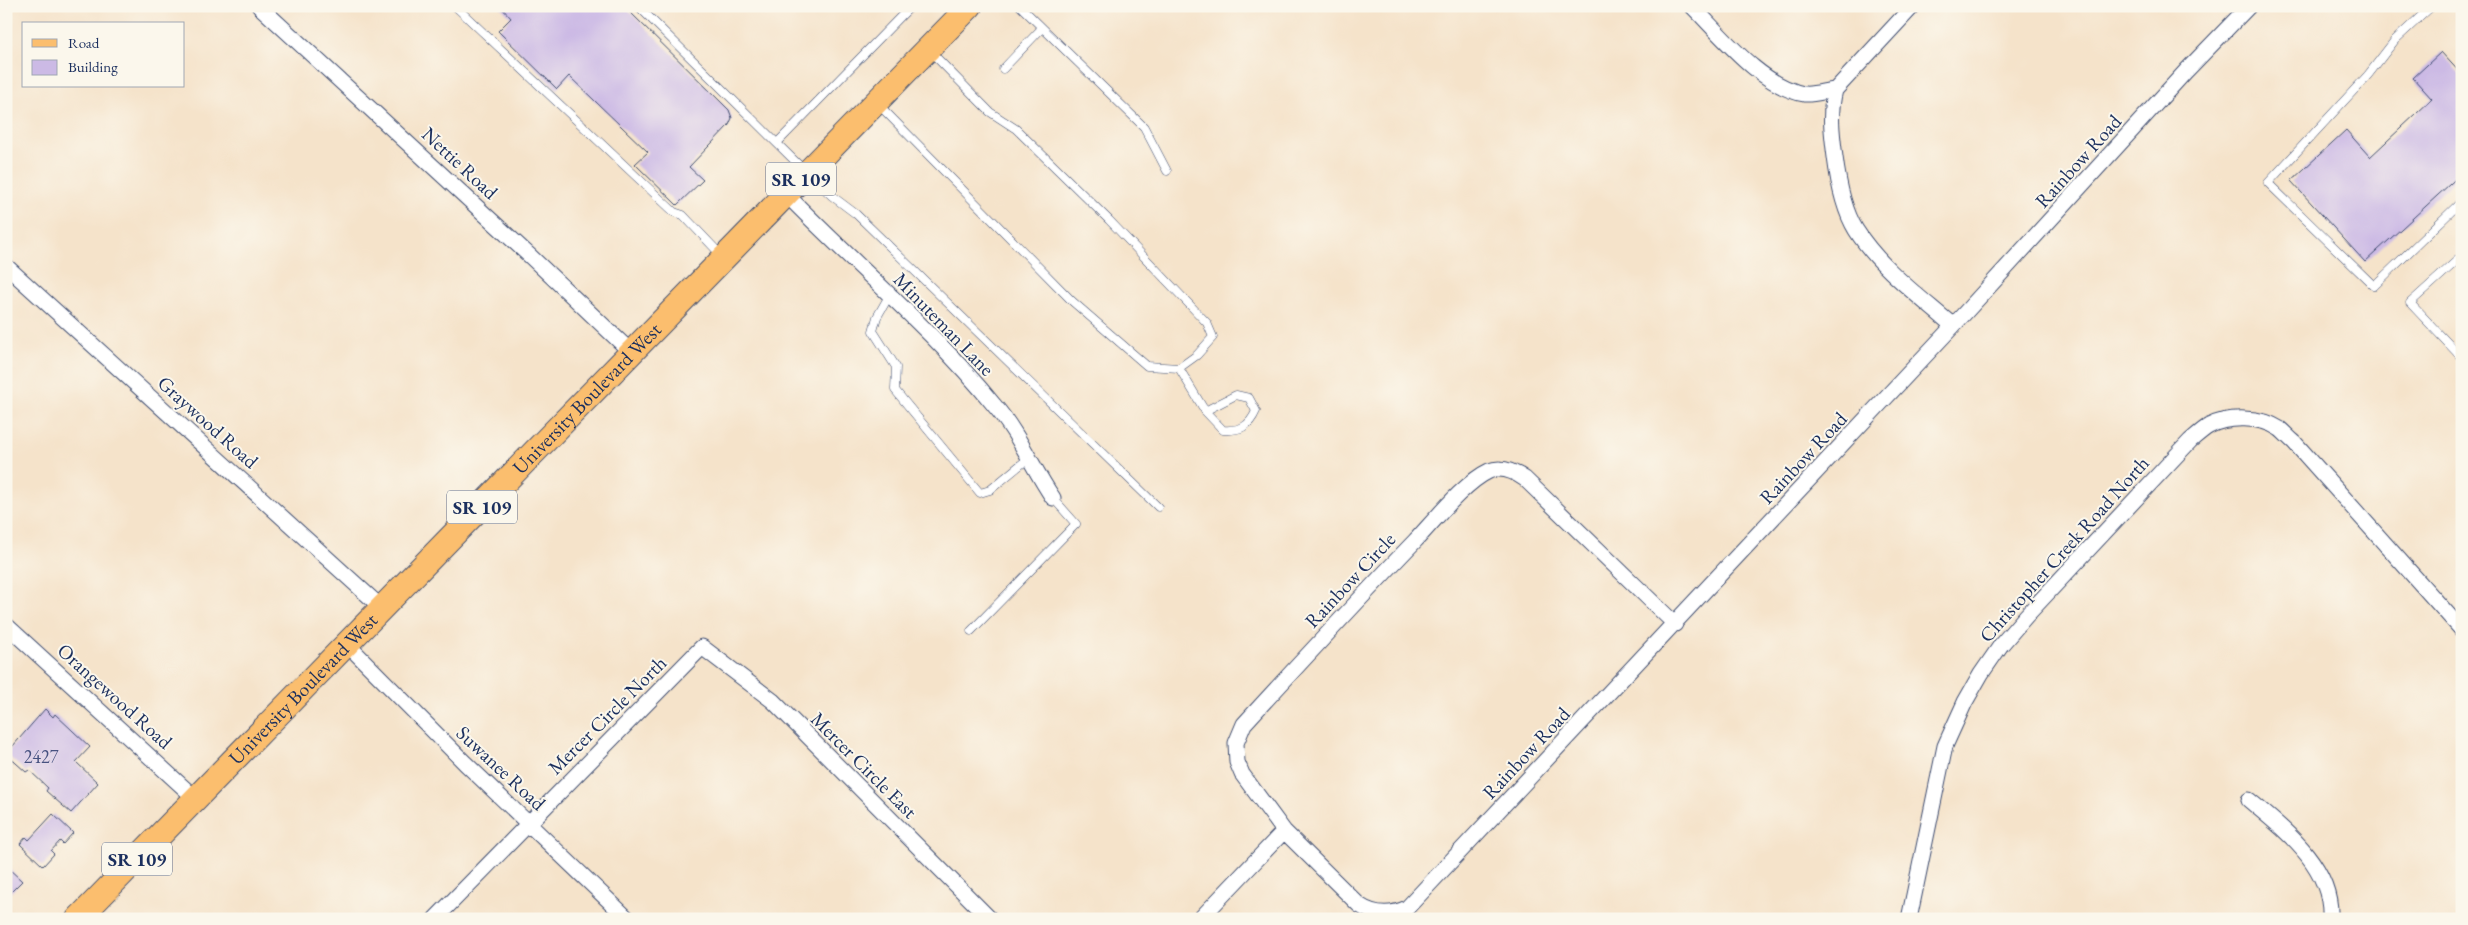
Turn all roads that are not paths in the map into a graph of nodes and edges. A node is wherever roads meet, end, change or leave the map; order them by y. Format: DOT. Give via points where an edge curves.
graph roads {
  1 [pos="259,6"];
  2 [pos="455,6"];
  3 [pos="638,6"];
  4 [pos="911,6"];
  5 [pos="970,6"];
  6 [pos="1020,6"];
  7 [pos="1692,6"];
  8 [pos="1914,6"];
  9 [pos="2249,6"];
  10 [pos="2432,6"];
  11 [pos="1042,28"];
  12 [pos="928,49"];
  13 [pos="1004,69"];
  14 [pos="1835,90"];
  15 [pos="876,102"];
  16 [pos="777,143"];
  17 [pos="1167,171"];
  18 [pos="807,173"];
  19 [pos="786,194"];
  20 [pos="2462,201"];
  21 [pos="2462,256"];
  22 [pos="724,258"];
  23 [pos="6,266"];
  24 [pos="889,296"];
  25 [pos="1953,326"];
  26 [pos="632,353"];
  27 [pos="2462,358"];
  28 [pos="1179,368"];
  29 [pos="1205,411"];
  30 [pos="1030,457"];
  31 [pos="1053,498"];
  32 [pos="1158,507"];
  33 [pos="382,609"];
  34 [pos="6,624"];
  35 [pos="1675,624"];
  36 [pos="2462,630"];
  37 [pos="971,631"];
  38 [pos="347,644"];
  39 [pos="702,647"];
  40 [pos="196,799"];
  41 [pos="2249,800"];
  42 [pos="530,823"];
  43 [pos="1284,831"];
  44 [pos="1372,913"];
  45 [pos="78,919"];
  46 [pos="435,919"];
  47 [pos="628,919"];
  48 [pos="990,919"];
  49 [pos="1200,919"];
  50 [pos="1909,919"];
  51 [pos="2330,919"];
  1 -- 26 [label="street, Nettie Road"];
  2 -- 22 [label="lane" via="674,212 683,215"];
  3 -- 16 [label="lane"];
  4 -- 16 [label="lane"];
  5 -- 12 [label="main road, University Boulevard West / SR 109"];
  6 -- 11 [label="lane"];
  7 -- 14 [label="street" via="1744,58 1784,88 1806,94"];
  8 -- 14 [label="street"];
  9 -- 25 [label="street, Rainbow Road"];
  10 -- 20 [label="lane" via="2395,40 2368,76 2268,183 2374,286"];
  11 -- 13 [label="lane"];
  11 -- 17 [label="lane" via="1144,127"];
  12 -- 15 [label="main road, University Boulevard West / SR 109"];
  12 -- 28 [label="lane" via="990,112 1016,129 1207,322 1213,337 1197,355"];
  14 -- 25 [label="street" via="1830,106 1830,126 1845,207 1856,230 1876,256"];
  15 -- 18 [label="main road, University Boulevard West / SR 109"];
  15 -- 28 [label="lane" via="1072,301 1147,366"];
  16 -- 18 [label="lane"];
  18 -- 19 [label="main road, University Boulevard West / SR 109"];
  18 -- 32 [label="lane" via="856,214"];
  19 -- 22 [label="main road, University Boulevard West / SR 109"];
  19 -- 24 [label="street, Minuteman Lane"];
  21 -- 27 [label="lane" via="2410,303"];
  22 -- 26 [label="main road, University Boulevard West / SR 109"];
  23 -- 33 [label="street, Graywood Road"];
  24 -- 30 [label="street, Minuteman Lane" via="995,406"];
  24 -- 30 [label="lane" via="877,317 874,331 896,367 895,390 980,493 990,490"];
  25 -- 35 [label="street, Rainbow Road"];
  26 -- 33 [label="main road, University Boulevard West / SR 109"];
  28 -- 29 [label="lane"];
  29 -- 29 [label="lane" via="1222,430 1236,431 1250,424 1256,411 1249,398 1236,395"];
  30 -- 31 [label="street, Minuteman Lane"];
  31 -- 37 [label="lane" via="1076,524"];
  33 -- 38 [label="main road, University Boulevard West / SR 109"];
  34 -- 40 [label="street, Orangewood Road"];
  35 -- 43 [label="street, Rainbow Circle" via="1525,479 1516,473 1491,470 1474,480 1429,525 1244,724 1236,743 1237,762 1242,774"];
  35 -- 44 [label="street, Rainbow Road" via="1407,908 1397,913"];
  36 -- 50 [label="street, Christopher Creek Road North" via="2279,429 2263,421 2245,419 2208,426 2190,441 2026,616 1981,674 1945,746"];
  38 -- 40 [label="main road, University Boulevard West / SR 109"];
  38 -- 42 [label="street, Suwanee Road" via="465,763"];
  39 -- 42 [label="street, Mercer Circle North"];
  39 -- 48 [label="street, Mercer Circle East" via="773,701"];
  40 -- 45 [label="main road, University Boulevard West / SR 109"];
  41 -- 51 [label="street" via="2274,821 2319,870 2326,888"];
  42 -- 46 [label="street, Mercer Circle North"];
  42 -- 47 [label="street, Suwanee Road"];
  43 -- 44 [label="street, Rainbow Circle" via="1359,905"];
  43 -- 49 [label="street"];
}
